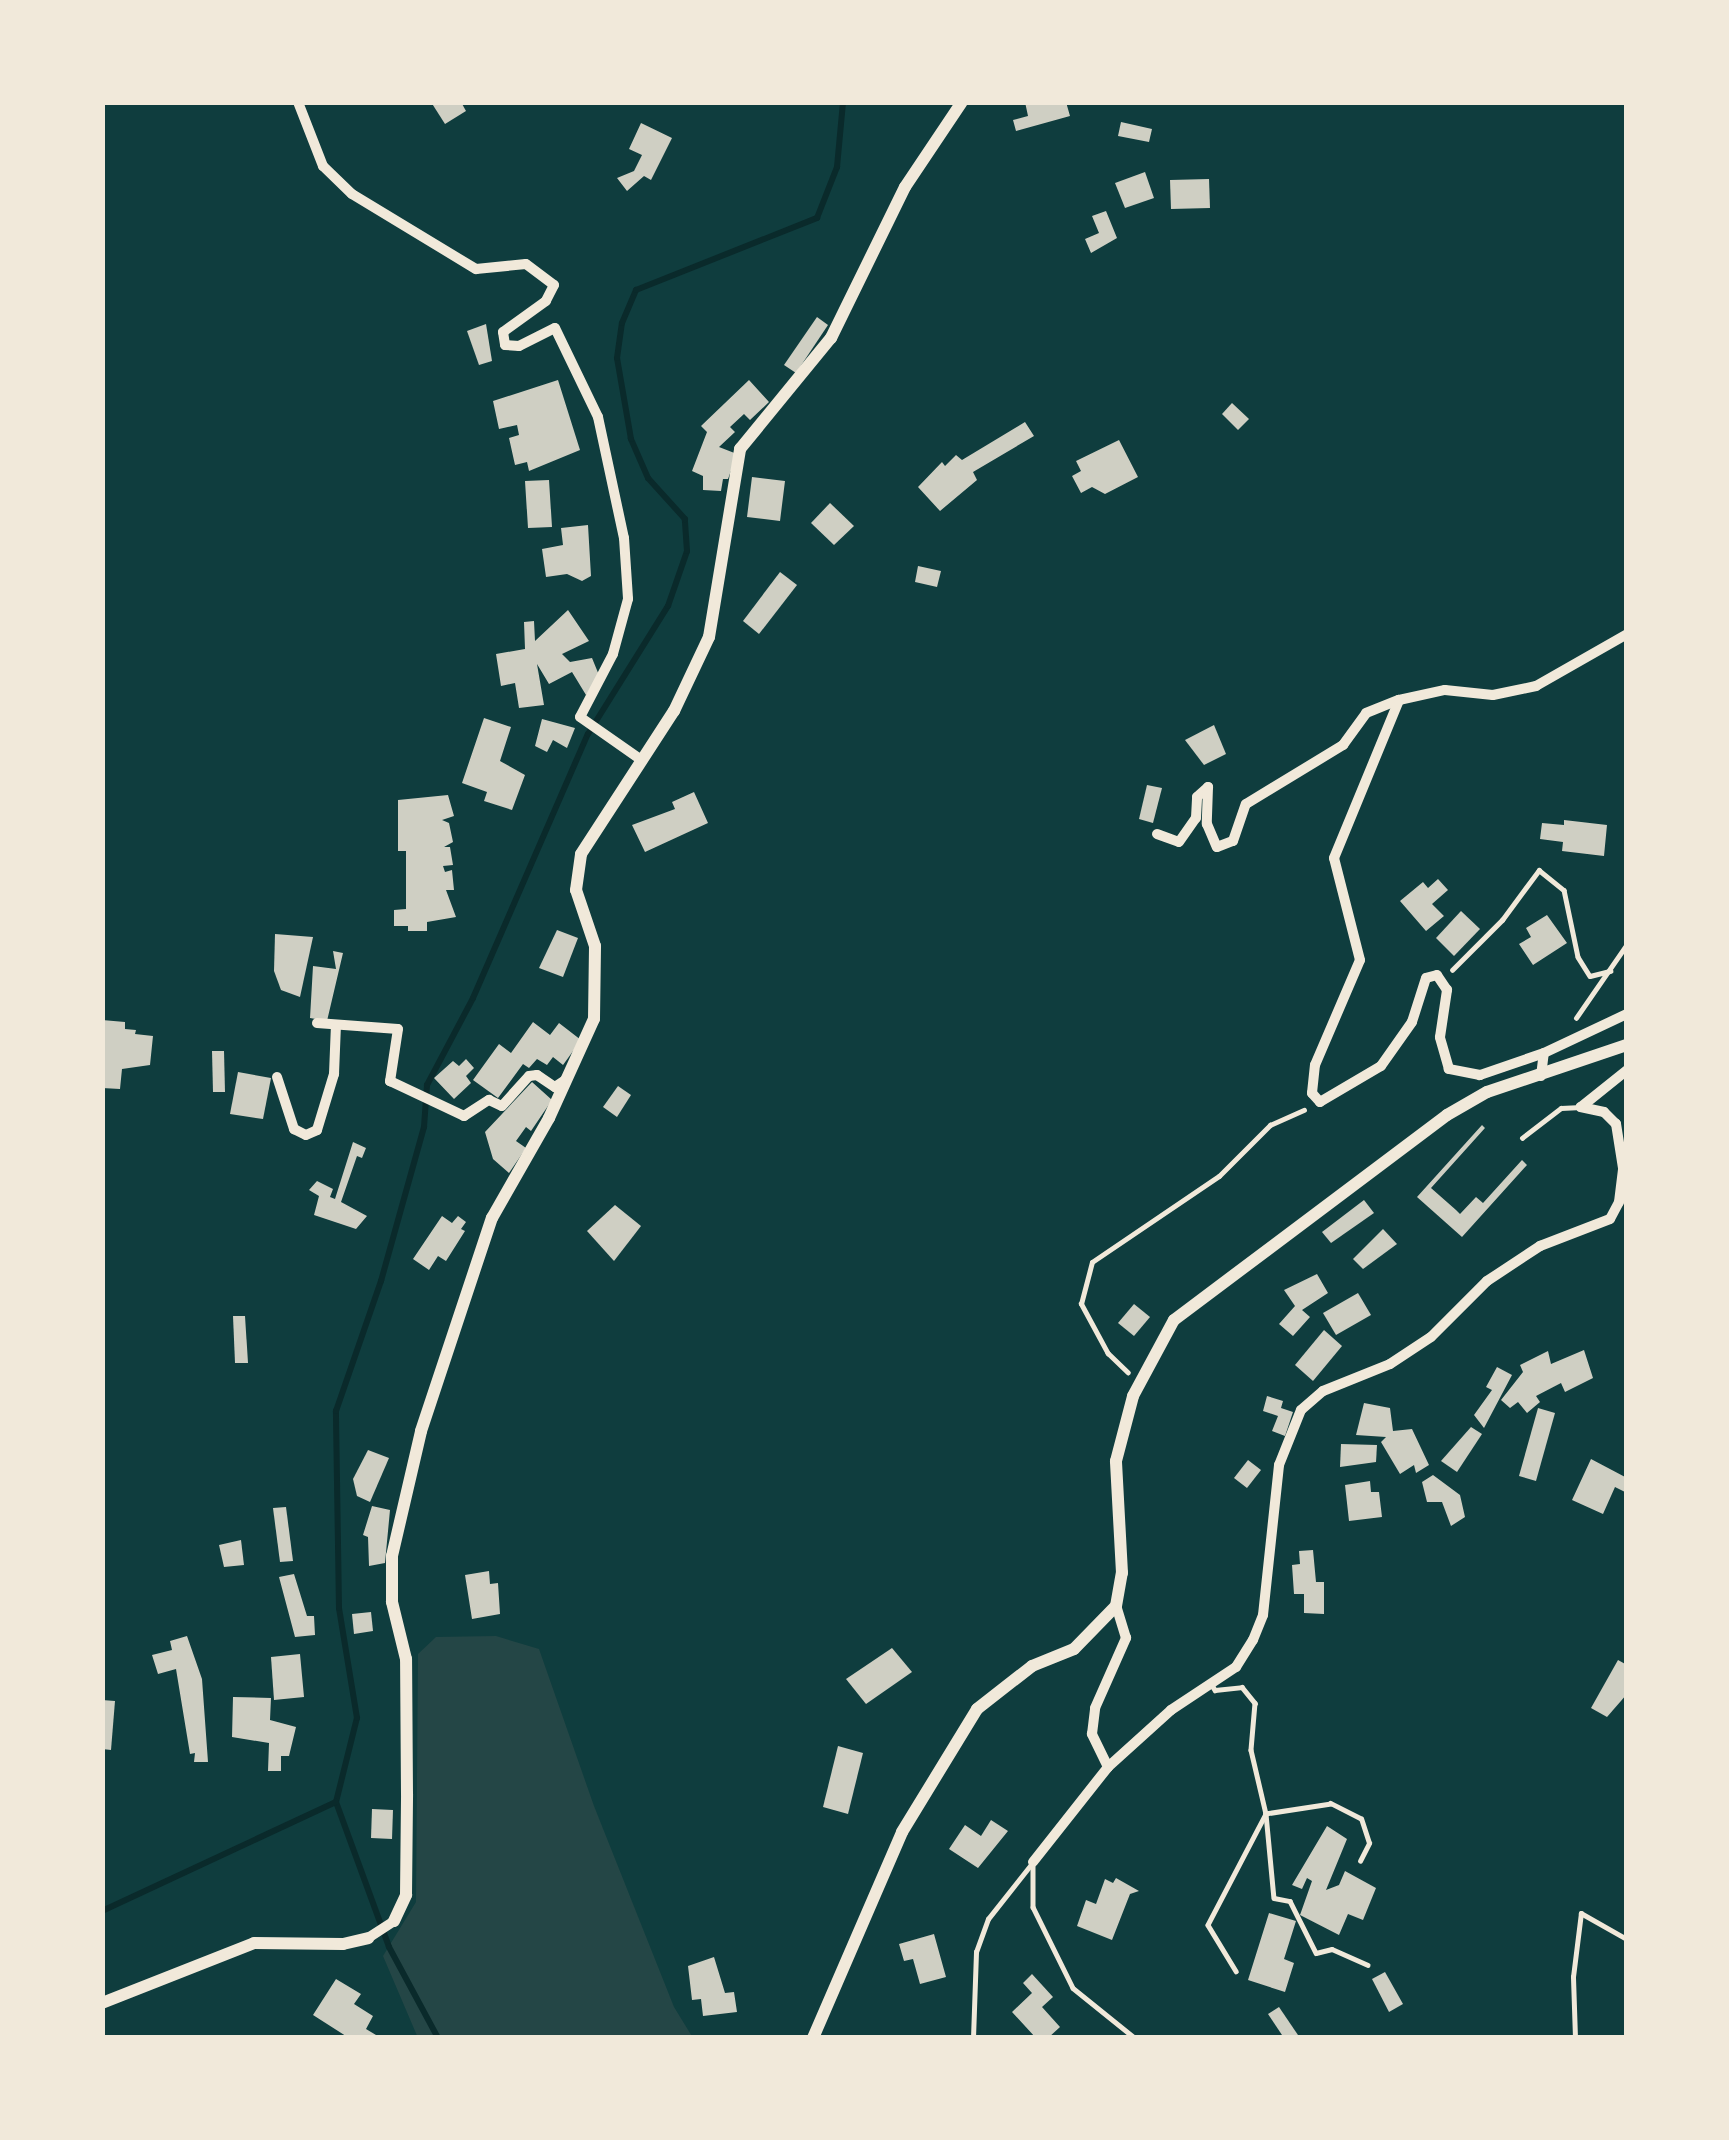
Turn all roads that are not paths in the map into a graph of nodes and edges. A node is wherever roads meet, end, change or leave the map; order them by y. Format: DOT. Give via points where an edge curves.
graph roads {
  1 [pos="298,102"];
  2 [pos="962,102"];
  3 [pos="1627,634"];
  4 [pos="1399,700"];
  5 [pos="640,759"];
  6 [pos="1157,834"];
  7 [pos="1627,1014"];
  8 [pos="317,1023"];
  9 [pos="336,1025"];
  10 [pos="1627,1045"];
  11 [pos="1544,1053"];
  12 [pos="1627,1070"];
  13 [pos="1541,1076"];
  14 [pos="277,1077"];
  15 [pos="567,1079"];
  16 [pos="1581,1108"];
  17 [pos="1522,1138"];
  18 [pos="1116,1606"];
  19 [pos="1209,1680"];
  20 [pos="1108,1767"];
  21 [pos="1266,1814"];
  22 [pos="1360,1861"];
  23 [pos="1033,1862"];
  24 [pos="394,1921"];
  25 [pos="368,1938"];
  26 [pos="1368,1965"];
  27 [pos="1236,1971"];
  28 [pos="102,2003"];
  29 [pos="813,2038"];
  30 [pos="973,2038"];
  31 [pos="1135,2038"];
  1 -- 5 [label="street" via="323,166 352,194 476,269 526,264 554,285 546,301 503,332 506,345 519,346 555,328 598,417 628,599 614,654 580,717"];
  2 -- 5 [label="street" via="905,187 831,338 740,449 709,637"];
  3 -- 4 [label="street" via="1536,686"];
  4 -- 6 [label="street" via="1366,713 1343,746 1246,804 1233,841 1217,847 1208,787 1179,842"];
  4 -- 11 [label="street" via="1334,858 1360,960 1315,1065 1312,1093 1320,1102 1381,1066 1412,1022 1426,979 1437,975 1448,990 1440,1037 1449,1069 1480,1075"];
  5 -- 15 [label="street" via="580,854 576,890 595,946 597,989 594,1019"];
  7 -- 11 [label="street"];
  8 -- 9 [label="street"];
  9 -- 14 [label="street" via="334,1073 317,1130 294,1129"];
  9 -- 15 [label="street" via="398,1029 390,1081 464,1116 489,1100 502,1106 529,1076 555,1087"];
  10 -- 13 [label="street"];
  11 -- 13 [label="street"];
  12 -- 16 [label="street"];
  13 -- 18 [label="street" via="1447,1115 1174,1320 1138,1384 1116,1461"];
  15 -- 24 [label="street" via="493,1218 400,1516 392,1602 406,1659 407,1862 403,1910"];
  16 -- 17 [label="lane" via="1561,1108"];
  16 -- 19 [label="street" via="1616,1124 1623,1168 1610,1219 1540,1246 1487,1281 1431,1337 1301,1410 1279,1465 1263,1615 1236,1667"];
  18 -- 20 [label="street" via="1126,1638 1092,1734"];
  18 -- 29 [label="street" via="1073,1648 1032,1666 977,1709 902,1832"];
  19 -- 20 [label="street"];
  19 -- 21 [label="lane" via="1215,1690 1242,1688 1255,1703 1251,1750"];
  20 -- 23 [label="street"];
  21 -- 22 [label="lane" via="1331,1804 1361,1819 1370,1843"];
  21 -- 26 [label="lane" via="1274,1898 1289,1901 1316,1953 1332,1949"];
  21 -- 27 [label="lane" via="1208,1925"];
  23 -- 30 [label="lane" via="988,1919 976,1952"];
  23 -- 31 [label="lane" via="1033,1907 1073,1988"];
  24 -- 25 [label="street"];
  25 -- 28 [label="street" via="254,1943"];
}
